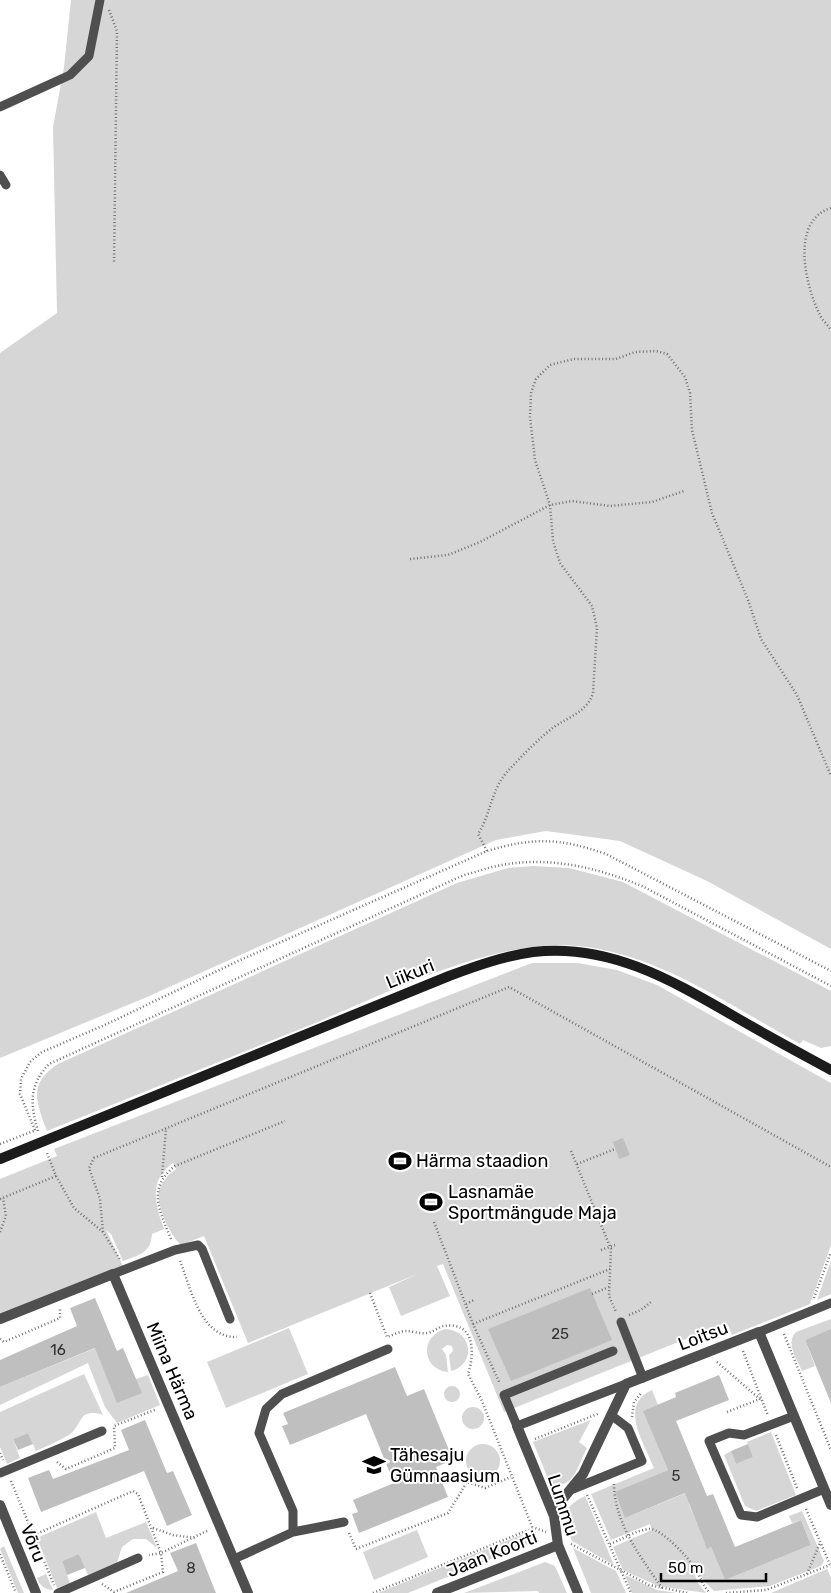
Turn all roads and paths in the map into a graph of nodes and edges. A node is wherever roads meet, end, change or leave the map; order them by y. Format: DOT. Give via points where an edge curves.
graph roads {
  1 [pos="100,0"];
  2 [pos="108,8"];
  3 [pos="0,107"];
  4 [pos="0,174"];
  5 [pos="6,185"];
  6 [pos="831,208"];
  7 [pos="114,264"];
  8 [pos="829,324"];
  9 [pos="831,330"];
  10 [pos="684,491"];
  11 [pos="550,505"];
  12 [pos="410,559"];
  13 [pos="831,776"];
  14 [pos="487,851"];
  15 [pos="831,971"];
  16 [pos="831,986"];
  17 [pos="831,1070"];
  18 [pos="285,1121"];
  19 [pos="166,1128"];
  20 [pos="36,1129"];
  21 [pos="42,1142"];
  22 [pos="0,1144"];
  23 [pos="615,1149"];
  24 [pos="571,1151"];
  25 [pos="0,1159"];
  26 [pos="577,1164"];
  27 [pos="831,1167"];
  28 [pos="56,1176"];
  29 [pos="162,1179"];
  30 [pos="2,1198"];
  31 [pos="434,1222"];
  32 [pos="0,1232"];
  33 [pos="103,1232"];
  34 [pos="615,1245"];
  35 [pos="610,1247"];
  36 [pos="175,1250"];
  37 [pos="601,1250"];
  38 [pos="831,1252"];
  39 [pos="125,1268"];
  40 [pos="610,1269"];
  41 [pos="113,1274"];
  42 [pos="610,1287"];
  43 [pos="370,1293"];
  44 [pos="592,1294"];
  45 [pos="474,1300"];
  46 [pos="651,1302"];
  47 [pos="831,1303"];
  48 [pos="466,1304"];
  49 [pos="60,1307"];
  50 [pos="810,1310"];
  51 [pos="0,1319"];
  52 [pos="230,1320"];
  53 [pos="620,1320"];
  54 [pos="473,1324"];
  55 [pos="759,1332"];
  56 [pos="784,1334"];
  57 [pos="237,1337"];
  58 [pos="0,1339"];
  59 [pos="388,1349"];
  60 [pos="613,1351"];
  61 [pos="734,1355"];
  62 [pos="725,1358"];
  63 [pos="643,1378"];
  64 [pos="626,1384"];
  65 [pos="643,1391"];
  66 [pos="504,1395"];
  67 [pos="761,1400"];
  68 [pos="613,1410"];
  69 [pos="727,1412"];
  70 [pos="794,1416"];
  71 [pos="635,1424"];
  72 [pos="772,1425"];
  73 [pos="517,1426"];
  74 [pos="102,1431"];
  75 [pos="531,1444"];
  76 [pos="831,1450"];
  77 [pos="0,1453"];
  78 [pos="4,1472"];
  79 [pos="511,1477"];
  80 [pos="621,1480"];
  81 [pos="614,1483"];
  82 [pos="605,1486"];
  83 [pos="573,1489"];
  84 [pos="824,1489"];
  85 [pos="587,1493"];
  86 [pos="802,1499"];
  87 [pos="0,1505"];
  88 [pos="831,1506"];
  89 [pos="554,1516"];
  90 [pos="207,1521"];
  91 [pos="344,1522"];
  92 [pos="152,1528"];
  93 [pos="533,1529"];
  94 [pos="293,1532"];
  95 [pos="34,1535"];
  96 [pos="630,1536"];
  97 [pos="196,1538"];
  98 [pos="558,1541"];
  99 [pos="820,1542"];
  100 [pos="610,1544"];
  101 [pos="161,1552"];
  102 [pos="0,1554"];
  103 [pos="138,1558"];
  104 [pos="234,1559"];
  105 [pos="831,1566"];
  106 [pos="622,1572"];
  107 [pos="807,1574"];
  108 [pos="94,1587"];
  109 [pos="663,1589"];
  110 [pos="57,1591"];
  111 [pos="763,1592"];
  112 [pos="16,1593"];
  113 [pos="36,1593"];
  114 [pos="248,1593"];
  115 [pos="373,1593"];
  116 [pos="437,1593"];
  117 [pos="578,1593"];
  118 [pos="631,1593"];
  119 [pos="688,1593"];
  120 [pos="710,1593"];
  121 [pos="726,1593"];
  1 -- 3 [label="lane" via="88,56 70,74"];
  2 -- 7 [label="path" via="116,31"];
  4 -- 5 [label="lane"];
  6 -- 8 [label="path" via="820,211 810,225 803,250 805,270 820,315"];
  8 -- 9 [label="path"];
  10 -- 11 [label="path" via="652,502 610,506 572,501"];
  11 -- 12 [label="path" via="448,555"];
  11 -- 13 [label="path" via="535,460 532,434 531,393 536,379 550,365 574,359 616,359 635,352 667,354 685,377 690,393 692,430 712,514 748,600 760,640 797,695"];
  11 -- 14 [label="path" via="553,541 560,564 592,606 596,628 593,693 581,711 553,728 506,774 493,795 487,820 478,834"];
  14 -- 15 [label="path" via="514,843 542,841 583,846 606,854"];
  14 -- 20 [label="path" via="42,1052 30,1062 21,1079 20,1094"];
  16 -- 20 [label="path" via="644,887 617,876 563,863 537,861 501,865 464,875 50,1064 37,1076 32,1096"];
  17 -- 21 [label="street, Liikuri" via="677,983 635,965 582,953 533,952 494,960 449,976"];
  18 -- 29 [label="path" via="175,1166"];
  19 -- 27 [label="path" via="509,987"];
  19 -- 29 [label="path"];
  19 -- 33 [label="path" via="94,1158 89,1168 100,1199"];
  20 -- 21 [label="path"];
  20 -- 22 [label="path"];
  21 -- 25 [label="street, Liikuri"];
  21 -- 28 [label="path"];
  23 -- 26 [label="path"];
  24 -- 26 [label="path"];
  26 -- 35 [label="path"];
  28 -- 30 [label="path"];
  28 -- 33 [label="path" via="74,1208"];
  29 -- 36 [label="path" via="157,1192 158,1202"];
  30 -- 32 [label="path" via="6,1216"];
  31 -- 48 [label="path"];
  33 -- 39 [label="path"];
  34 -- 35 [label="path"];
  35 -- 37 [label="path"];
  35 -- 40 [label="path"];
  36 -- 39 [label="lane"];
  36 -- 52 [label="lane" via="192,1245 202,1249"];
  36 -- 57 [label="path" via="204,1321 219,1334"];
  38 -- 50 [label="path"];
  39 -- 41 [label="lane"];
  40 -- 42 [label="path"];
  40 -- 54 [label="path"];
  41 -- 51 [label="street"];
  41 -- 104 [label="street, Miina Härma"];
  42 -- 44 [label="path"];
  42 -- 53 [label="path" via="609,1296"];
  43 -- 79 [label="path" via="387,1337 405,1331 427,1333 442,1326 452,1326 470,1337 473,1358 468,1374 482,1401"];
  45 -- 48 [label="path"];
  46 -- 53 [label="path"];
  47 -- 50 [label="lane"];
  48 -- 54 [label="path"];
  49 -- 58 [label="path" via="60,1318 4,1342"];
  50 -- 55 [label="lane"];
  53 -- 63 [label="lane"];
  54 -- 66 [label="path"];
  55 -- 63 [label="street, Loitsu"];
  55 -- 70 [label="street"];
  56 -- 76 [label="path"];
  59 -- 94 [label="lane" via="282,1394 266,1409 259,1433 293,1511"];
  60 -- 66 [label="lane"];
  61 -- 67 [label="path" via="743,1351"];
  62 -- 67 [label="path" via="717,1362"];
  63 -- 64 [label="street, Loitsu"];
  64 -- 68 [label="street"];
  64 -- 73 [label="lane"];
  65 -- 71 [label="path" via="637,1396 632,1409"];
  66 -- 73 [label="lane"];
  67 -- 69 [label="path"];
  67 -- 72 [label="path"];
  68 -- 75 [label="path" via="533,1440"];
  68 -- 83 [label="street"];
  68 -- 83 [label="lane" via="628,1428 642,1461"];
  70 -- 72 [label="lane"];
  70 -- 84 [label="street"];
  72 -- 86 [label="path"];
  72 -- 86 [label="lane" via="744,1435 729,1433 709,1441 741,1516 757,1517"];
  73 -- 89 [label="street, Lummu"];
  74 -- 78 [label="lane"];
  77 -- 78 [label="path"];
  78 -- 95 [label="path"];
  79 -- 91 [label="path" via="485,1488 467,1482 448,1513 356,1550"];
  79 -- 93 [label="path"];
  80 -- 81 [label="path"];
  81 -- 82 [label="path"];
  81 -- 96 [label="path" via="614,1500"];
  83 -- 89 [label="street" via="561,1501"];
  84 -- 86 [label="lane"];
  84 -- 88 [label="street"];
  85 -- 100 [label="path"];
  86 -- 99 [label="path"];
  87 -- 113 [label="street, Võru"];
  89 -- 98 [label="street, Lummu"];
  90 -- 97 [label="path" via="210,1530"];
  91 -- 94 [label="lane"];
  92 -- 95 [label="path" via="138,1494 133,1491"];
  92 -- 97 [label="path"];
  92 -- 101 [label="path"];
  93 -- 98 [label="path"];
  93 -- 115 [label="path"];
  94 -- 104 [label="lane"];
  95 -- 110 [label="path"];
  96 -- 100 [label="path"];
  96 -- 109 [label="path"];
  96 -- 120 [label="path" via="648,1529 655,1530 680,1549 696,1568"];
  97 -- 101 [label="path"];
  98 -- 106 [label="path"];
  98 -- 116 [label="street, Jaan Koorti"];
  98 -- 117 [label="street, Lummu"];
  99 -- 105 [label="path"];
  99 -- 107 [label="path"];
  100 -- 106 [label="path"];
  101 -- 103 [label="path"];
  101 -- 108 [label="path" via="163,1572 114,1592 101,1584"];
  102 -- 112 [label="path"];
  103 -- 110 [label="lane"];
  104 -- 114 [label="street, Miina Härma"];
  105 -- 107 [label="path"];
  106 -- 109 [label="path"];
  106 -- 118 [label="path"];
  107 -- 111 [label="path"];
  109 -- 119 [label="path"];
  111 -- 121 [label="path"];
}
